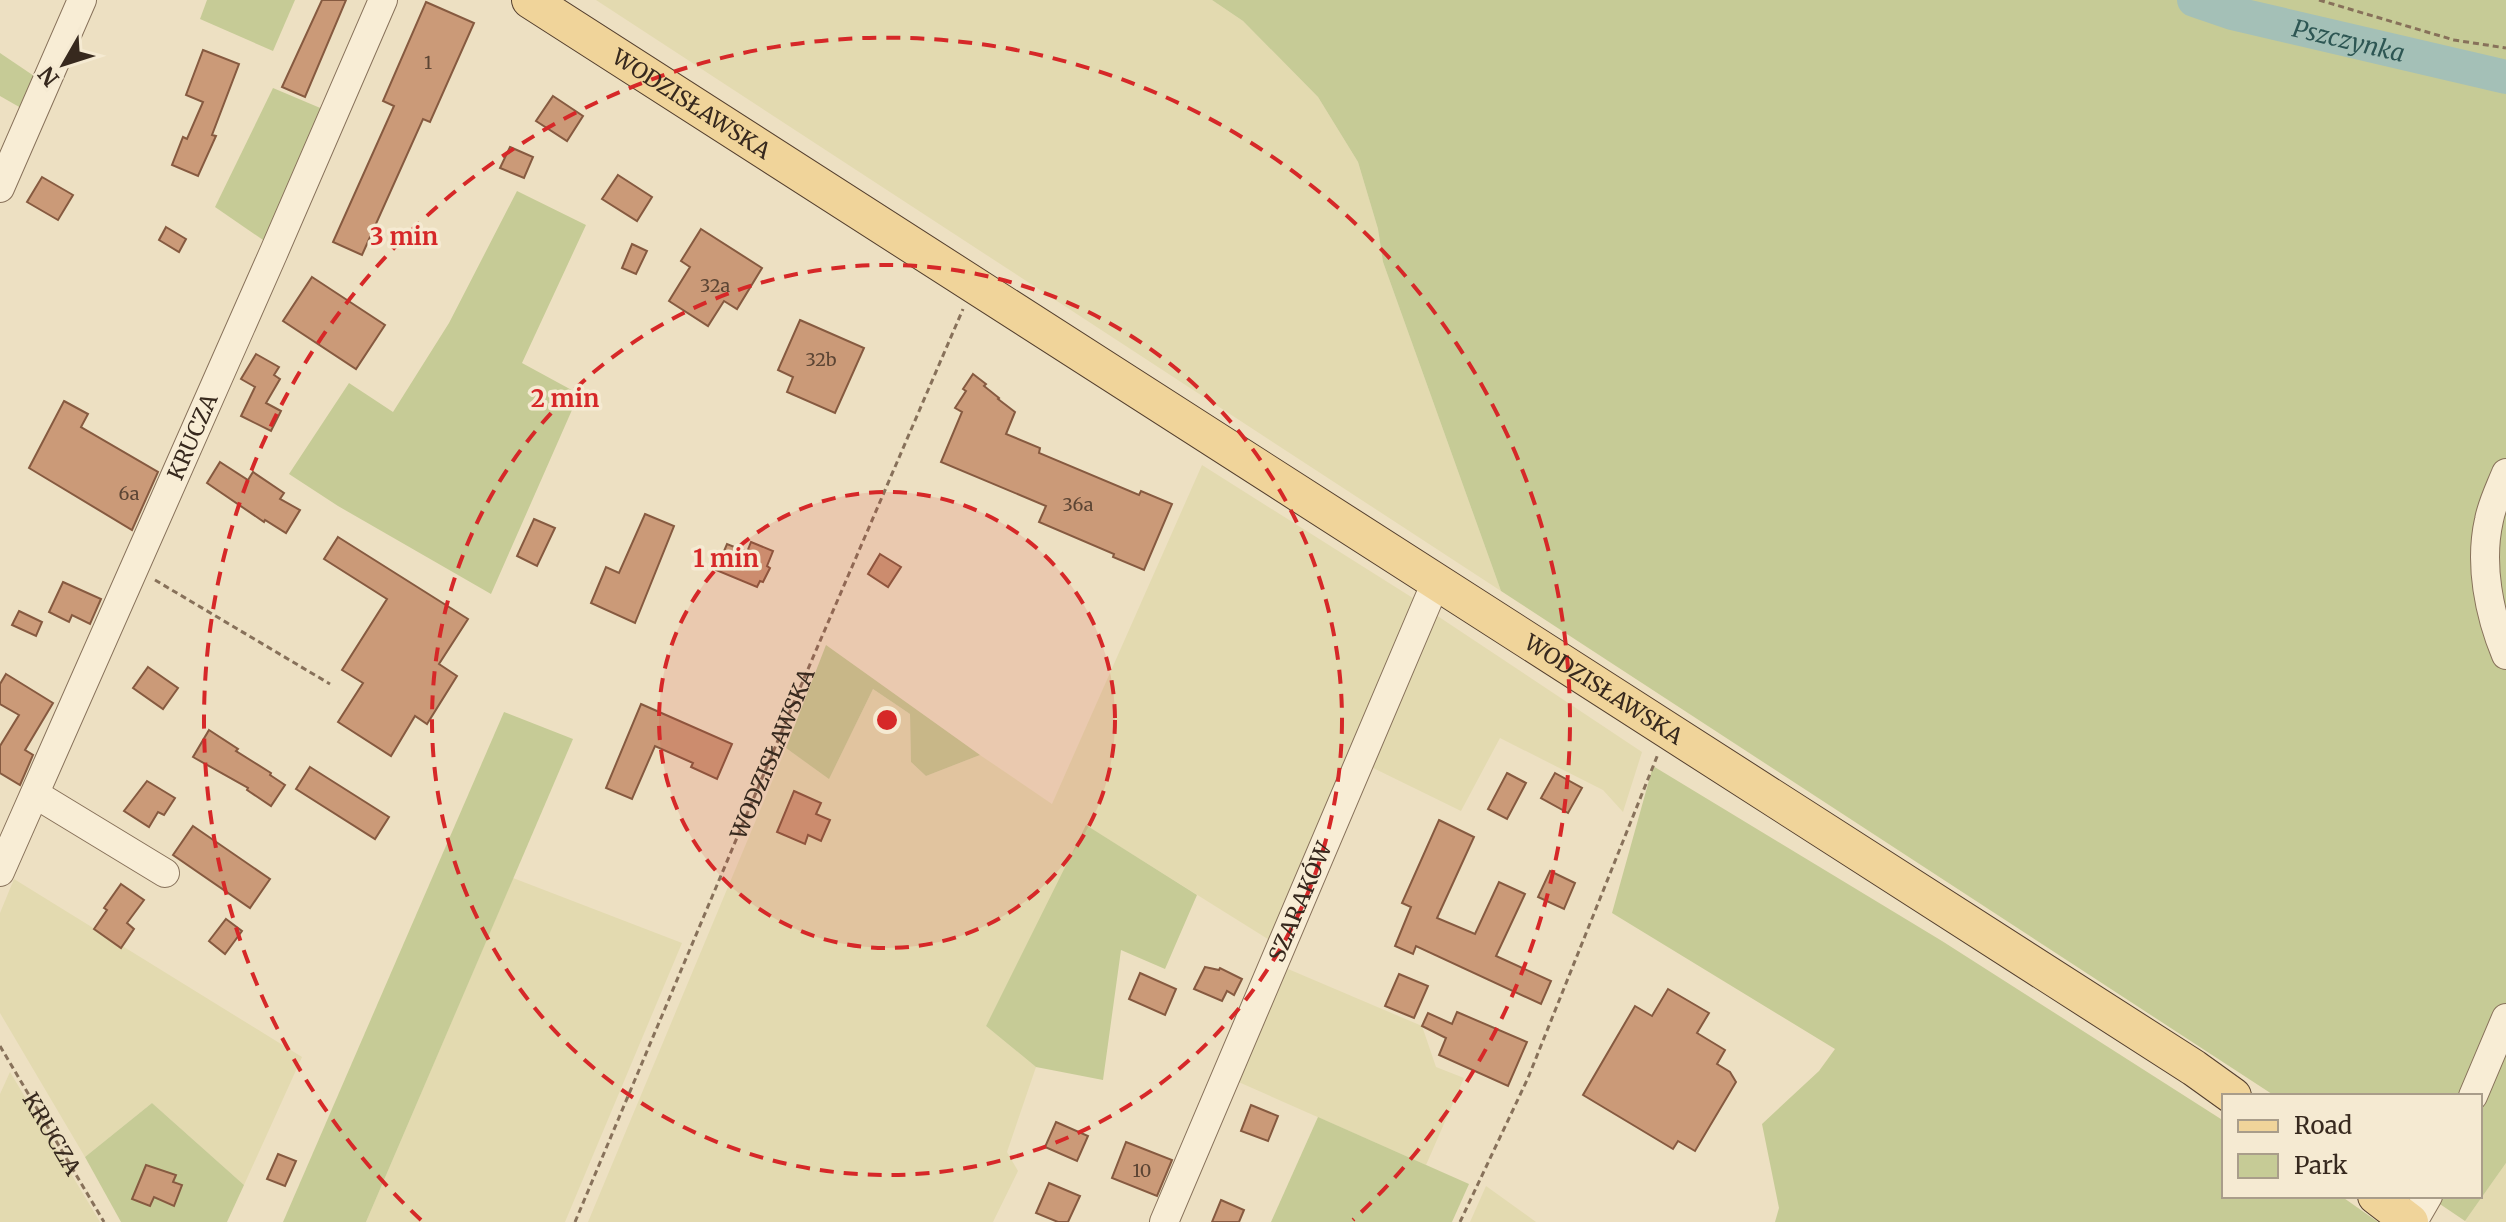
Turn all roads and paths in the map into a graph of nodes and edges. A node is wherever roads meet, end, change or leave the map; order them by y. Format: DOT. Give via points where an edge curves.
graph roads {
  1 [pos="82,0"];
  2 [pos="383,0"];
  3 [pos="530,0"];
  4 [pos="2319,0"];
  5 [pos="2506,48"];
  6 [pos="0,188"];
  7 [pos="973,285"];
  8 [pos="2506,473"];
  9 [pos="135,568"];
  10 [pos="1436,582"];
  11 [pos="2506,655"];
  12 [pos="330,684"];
  13 [pos="1667,730"];
  14 [pos="35,794"];
  15 [pos="0,872"];
  16 [pos="165,873"];
  17 [pos="2506,1018"];
  18 [pos="0,1046"];
  19 [pos="2230,1094"];
  20 [pos="2474,1094"];
  21 [pos="2379,1198"];
  22 [pos="2427,1198"];
  23 [pos="104,1222"];
  24 [pos="575,1222"];
  25 [pos="1164,1222"];
  26 [pos="1460,1222"];
  27 [pos="2411,1222"];
  1 -- 6 [label="street"];
  2 -- 9 [label="street, KRUCZA"];
  3 -- 7 [label="main road, WODZISŁAWSKA"];
  4 -- 5 [label="path" via="2454,40"];
  7 -- 10 [label="main road, WODZISŁAWSKA"];
  7 -- 24 [label="path, WODZISŁAWSKA"];
  8 -- 11 [label="street" via="2489,520 2484,568"];
  9 -- 12 [label="path"];
  9 -- 14 [label="street, KRUCZA"];
  10 -- 13 [label="main road, WODZISŁAWSKA"];
  10 -- 25 [label="street, SZARAKÓW"];
  13 -- 19 [label="main road, WODZISŁAWSKA"];
  13 -- 26 [label="path" via="1528,1078"];
  14 -- 15 [label="street, KRUCZA"];
  14 -- 16 [label="street"];
  17 -- 20 [label="street"];
  18 -- 23 [label="path, KRUCZA"];
  21 -- 27 [label="main road"];
  22 -- 27 [label="street"];
}
